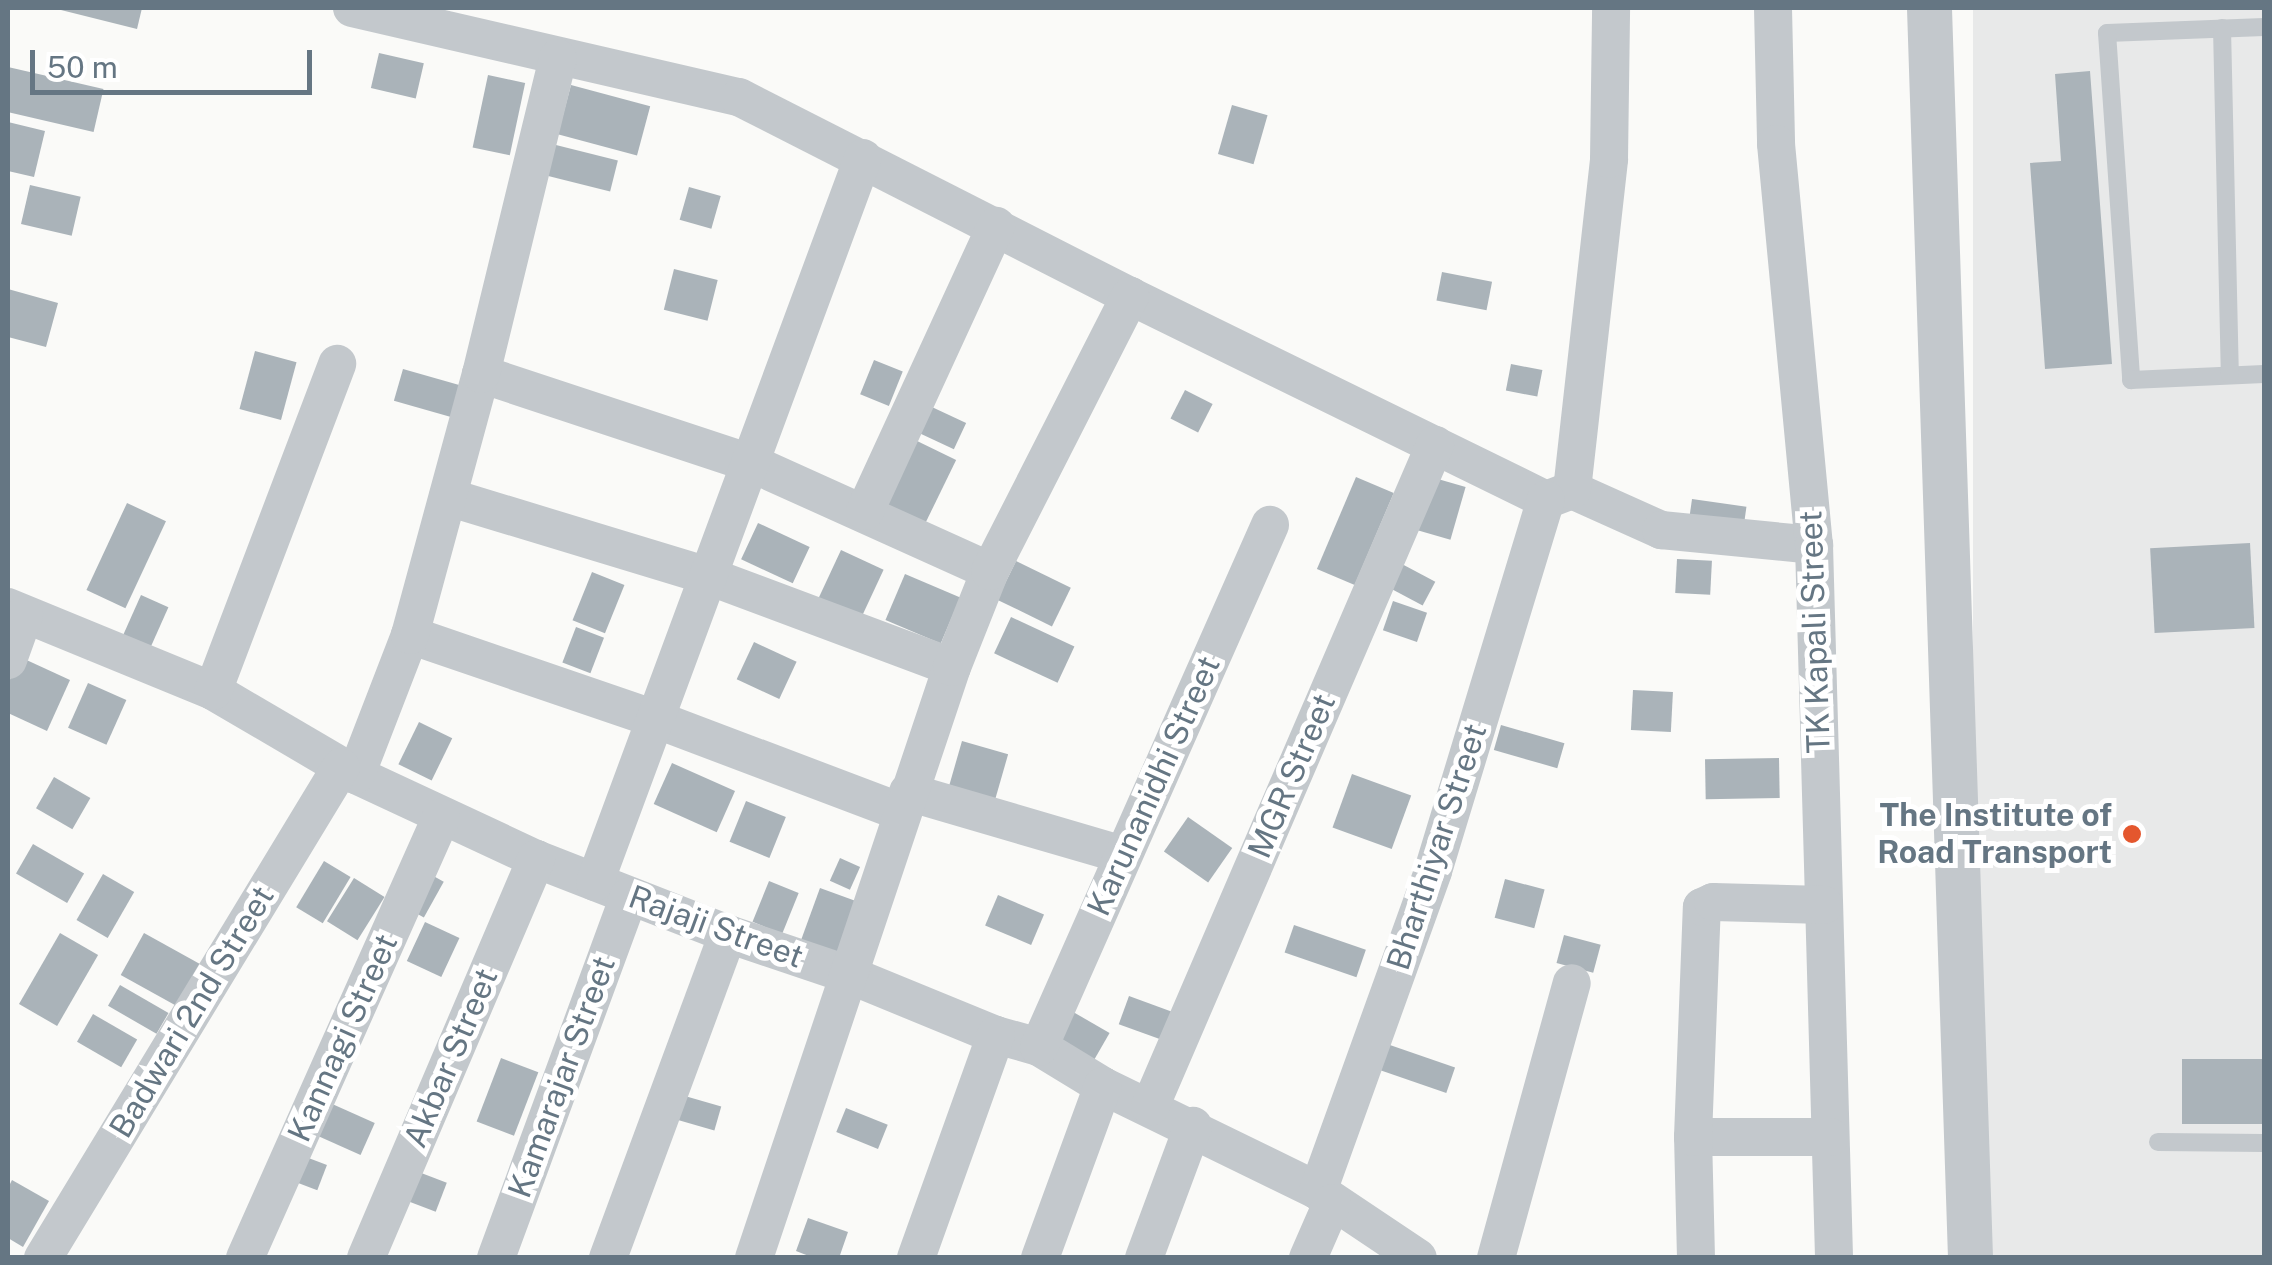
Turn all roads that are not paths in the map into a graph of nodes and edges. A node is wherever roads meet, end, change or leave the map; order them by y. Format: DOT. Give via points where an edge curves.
graph roads {
  1 [pos="352,8"];
  2 [pos="1610,8"];
  3 [pos="1772,8"];
  4 [pos="1929,8"];
  5 [pos="2264,27"];
  6 [pos="2222,28"];
  7 [pos="558,58"];
  8 [pos="863,158"];
  9 [pos="996,226"];
  10 [pos="1130,296"];
  11 [pos="337,364"];
  12 [pos="481,374"];
  13 [pos="2264,374"];
  14 [pos="2230,375"];
  15 [pos="1435,445"];
  16 [pos="752,464"];
  17 [pos="1559,495"];
  18 [pos="448,497"];
  19 [pos="865,511"];
  20 [pos="1270,525"];
  21 [pos="1814,546"];
  22 [pos="990,571"];
  23 [pos="711,576"];
  24 [pos="16,611"];
  25 [pos="410,635"];
  26 [pos="8,660"];
  27 [pos="952,667"];
  28 [pos="213,691"];
  29 [pos="654,719"];
  30 [pos="349,771"];
  31 [pos="905,802"];
  32 [pos="441,818"];
  33 [pos="1123,855"];
  34 [pos="536,859"];
  35 [pos="594,882"];
  36 [pos="629,897"];
  37 [pos="1824,905"];
  38 [pos="728,934"];
  39 [pos="847,974"];
  40 [pos="1572,983"];
  41 [pos="996,1035"];
  42 [pos="1039,1047"];
  43 [pos="1103,1086"];
  44 [pos="1150,1107"];
  45 [pos="1192,1126"];
  46 [pos="1692,1137"];
  47 [pos="1830,1137"];
  48 [pos="2158,1142"];
  49 [pos="2264,1143"];
  50 [pos="1325,1197"];
  51 [pos="42,1258"];
  52 [pos="245,1258"];
  53 [pos="366,1258"];
  54 [pos="496,1258"];
  55 [pos="608,1258"];
  56 [pos="754,1258"];
  57 [pos="916,1258"];
  58 [pos="1040,1258"];
  59 [pos="1144,1258"];
  60 [pos="1308,1258"];
  61 [pos="1418,1258"];
  62 [pos="1496,1258"];
  63 [pos="1696,1258"];
  64 [pos="1834,1258"];
  65 [pos="1970,1258"];
  1 -- 7 [label="street"];
  2 -- 17 [label="street, Bharthiyar Street" via="1609,159"];
  3 -- 21 [label="street, TK Kapali Street" via="1776,144"];
  4 -- 65 [label="street"];
  5 -- 6 [label="lane"];
  6 -- 14 [label="lane"];
  6 -- 14 [label="lane" via="2107,33 2131,380"];
  7 -- 8 [label="street" via="738,97"];
  7 -- 12 [label="street, Badwari 2nd Street"];
  8 -- 9 [label="street"];
  8 -- 16 [label="street"];
  9 -- 10 [label="street"];
  9 -- 19 [label="street"];
  10 -- 15 [label="street"];
  10 -- 22 [label="street"];
  11 -- 28 [label="street"];
  12 -- 16 [label="street"];
  12 -- 18 [label="street, Badwari 2nd Street"];
  13 -- 14 [label="lane"];
  15 -- 17 [label="street"];
  15 -- 44 [label="street, MGR Street"];
  16 -- 19 [label="street"];
  16 -- 23 [label="street"];
  17 -- 21 [label="street" via="1661,530"];
  17 -- 50 [label="street, Bharthiyar Street"];
  18 -- 23 [label="street"];
  18 -- 25 [label="street, Badwari 2nd Street"];
  19 -- 22 [label="street"];
  20 -- 33 [label="street, Karunanidhi Street"];
  21 -- 37 [label="street, TK Kapali Street"];
  22 -- 27 [label="street"];
  23 -- 27 [label="street"];
  23 -- 29 [label="street"];
  24 -- 26 [label="street"];
  24 -- 28 [label="street, Rajaji Street"];
  25 -- 29 [label="street"];
  25 -- 30 [label="street, Badwari 2nd Street"];
  27 -- 31 [label="street"];
  28 -- 30 [label="street, Rajaji Street"];
  29 -- 31 [label="street"];
  29 -- 35 [label="street"];
  30 -- 32 [label="street, Rajaji Street"];
  30 -- 51 [label="street, Badwari 2nd Street"];
  31 -- 33 [label="street"];
  31 -- 39 [label="street"];
  32 -- 34 [label="street, Rajaji Street"];
  32 -- 52 [label="street, Kannagi Street"];
  33 -- 42 [label="street, Karunanidhi Street"];
  34 -- 35 [label="street, Rajaji Street"];
  34 -- 53 [label="street, Akbar Street"];
  35 -- 36 [label="street, Rajaji Street"];
  36 -- 38 [label="street, Rajaji Street"];
  36 -- 54 [label="street, Kamarajar Street"];
  37 -- 46 [label="street" via="1702,906"];
  37 -- 47 [label="street, TK Kapali Street"];
  38 -- 39 [label="street, Rajaji Street"];
  38 -- 55 [label="street"];
  39 -- 41 [label="street, Rajaji Street"];
  39 -- 56 [label="street"];
  40 -- 62 [label="street"];
  41 -- 42 [label="street, Rajaji Street"];
  41 -- 57 [label="street"];
  42 -- 43 [label="street, Rajaji Street"];
  43 -- 44 [label="street, Rajaji Street"];
  43 -- 58 [label="street"];
  44 -- 45 [label="street, Rajaji Street"];
  45 -- 50 [label="street, Rajaji Street"];
  45 -- 59 [label="street"];
  46 -- 47 [label="street"];
  46 -- 63 [label="street"];
  47 -- 64 [label="street, TK Kapali Street"];
  48 -- 49 [label="lane"];
  50 -- 60 [label="street, Bharthiyar Street"];
  50 -- 61 [label="street, Rajaji Street"];
}
